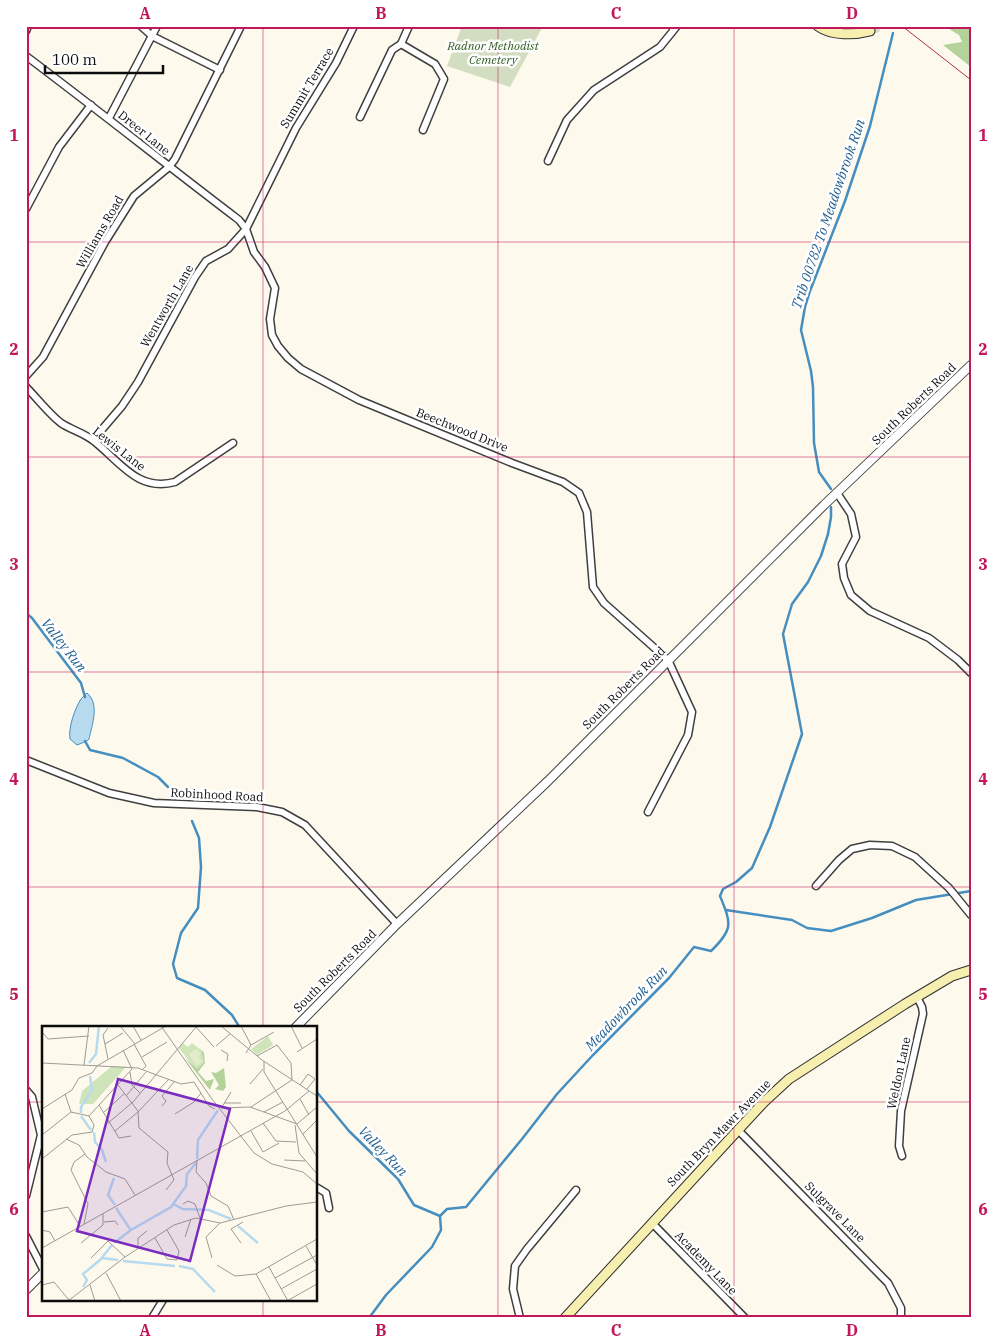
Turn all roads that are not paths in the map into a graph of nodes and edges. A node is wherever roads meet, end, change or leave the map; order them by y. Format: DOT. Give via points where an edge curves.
graph roads {
  1 [pos="28,26"];
  2 [pos="141,26"];
  3 [pos="158,26"];
  4 [pos="241,26"];
  5 [pos="354,26"];
  6 [pos="410,26"];
  7 [pos="677,26"];
  8 [pos="818,26"];
  9 [pos="26,31"];
  10 [pos="870,31"];
  11 [pos="152,36"];
  12 [pos="401,44"];
  13 [pos="26,56"];
  14 [pos="220,70"];
  15 [pos="91,105"];
  16 [pos="360,117"];
  17 [pos="109,118"];
  18 [pos="423,130"];
  19 [pos="548,161"];
  20 [pos="278,162"];
  21 [pos="169,167"];
  22 [pos="26,209"];
  23 [pos="246,229"];
  24 [pos="971,365"];
  25 [pos="26,376"];
  26 [pos="26,387"];
  27 [pos="93,440"];
  28 [pos="233,443"];
  29 [pos="837,493"];
  30 [pos="668,660"];
  31 [pos="971,673"];
  32 [pos="26,760"];
  33 [pos="648,812"];
  34 [pos="816,886"];
  35 [pos="970,914"];
  36 [pos="397,924"];
  37 [pos="971,970"];
  38 [pos="917,997"];
  39 [pos="297,1026"];
  40 [pos="26,1090"];
  41 [pos="738,1130"];
  42 [pos="902,1156"];
  43 [pos="318,1188"];
  44 [pos="576,1190"];
  45 [pos="26,1196"];
  46 [pos="329,1208"];
  47 [pos="652,1223"];
  48 [pos="26,1236"];
  49 [pos="42,1267"];
  50 [pos="42,1273"];
  51 [pos="26,1290"];
  52 [pos="162,1302"];
  53 [pos="152,1318"];
  54 [pos="520,1318"];
  55 [pos="565,1318"];
  56 [pos="745,1318"];
  57 [pos="901,1318"];
  1 -- 9 [label="street"];
  2 -- 11 [label="street"];
  3 -- 11 [label="street"];
  4 -- 14 [label="street, Williams Road"];
  5 -- 20 [label="street, Summit Terrace" via="336,64"];
  6 -- 12 [label="street"];
  7 -- 19 [label="street" via="660,47 594,90 567,120"];
  8 -- 10 [label="main road" via="836,33"];
  11 -- 14 [label="street"];
  11 -- 17 [label="street"];
  12 -- 16 [label="street" via="392,50"];
  12 -- 18 [label="street" via="435,64 444,79"];
  13 -- 15 [label="street, Dreer Lane"];
  14 -- 21 [label="street, Williams Road"];
  15 -- 17 [label="street, Dreer Lane"];
  15 -- 22 [label="street" via="59,147"];
  17 -- 21 [label="street, Dreer Lane"];
  20 -- 23 [label="street, Wentworth Lane"];
  21 -- 23 [label="street, Dreer Lane" via="239,220"];
  21 -- 25 [label="street, Williams Road" via="134,196 105,242 43,357"];
  23 -- 27 [label="street, Wentworth Lane" via="228,250 206,261 138,382"];
  23 -- 30 [label="street, Beechwood Drive" via="254,252 275,288 270,319 272,334 288,358 301,369 359,400 564,482 579,493 587,512 593,587 604,604"];
  24 -- 29 [label="street, South Roberts Road"];
  26 -- 27 [label="street, Lewis Lane" via="60,422"];
  27 -- 28 [label="street, Lewis Lane" via="125,470 145,482 165,485 175,482"];
  29 -- 30 [label="street, South Roberts Road"];
  29 -- 31 [label="street" via="851,514 856,537 842,564 851,595 870,611 929,638"];
  30 -- 33 [label="street" via="692,712 688,736"];
  30 -- 36 [label="street, South Roberts Road" via="548,781"];
  32 -- 36 [label="street, Robinhood Road" via="109,793 154,803 257,807 282,812 305,825"];
  34 -- 35 [label="street" via="852,849 870,845 892,846 915,856"];
  36 -- 39 [label="street, South Roberts Road"];
  37 -- 38 [label="main road, South Bryn Mawr Avenue" via="952,976"];
  38 -- 41 [label="main road, South Bryn Mawr Avenue" via="789,1079"];
  38 -- 42 [label="street, Weldon Lane" via="923,1014 901,1111 899,1146"];
  40 -- 45 [label="street" via="32,1097 41,1135"];
  41 -- 47 [label="main road, South Bryn Mawr Avenue"];
  41 -- 57 [label="street, Sulgrave Lane" via="888,1283 901,1308"];
  43 -- 46 [label="street" via="326,1193"];
  44 -- 54 [label="street" via="516,1266 513,1289"];
  47 -- 55 [label="main road, South Bryn Mawr Avenue"];
  47 -- 56 [label="street, Academy Lane"];
  48 -- 49 [label="street"];
  50 -- 51 [label="street"];
  52 -- 53 [label="street"];
}
